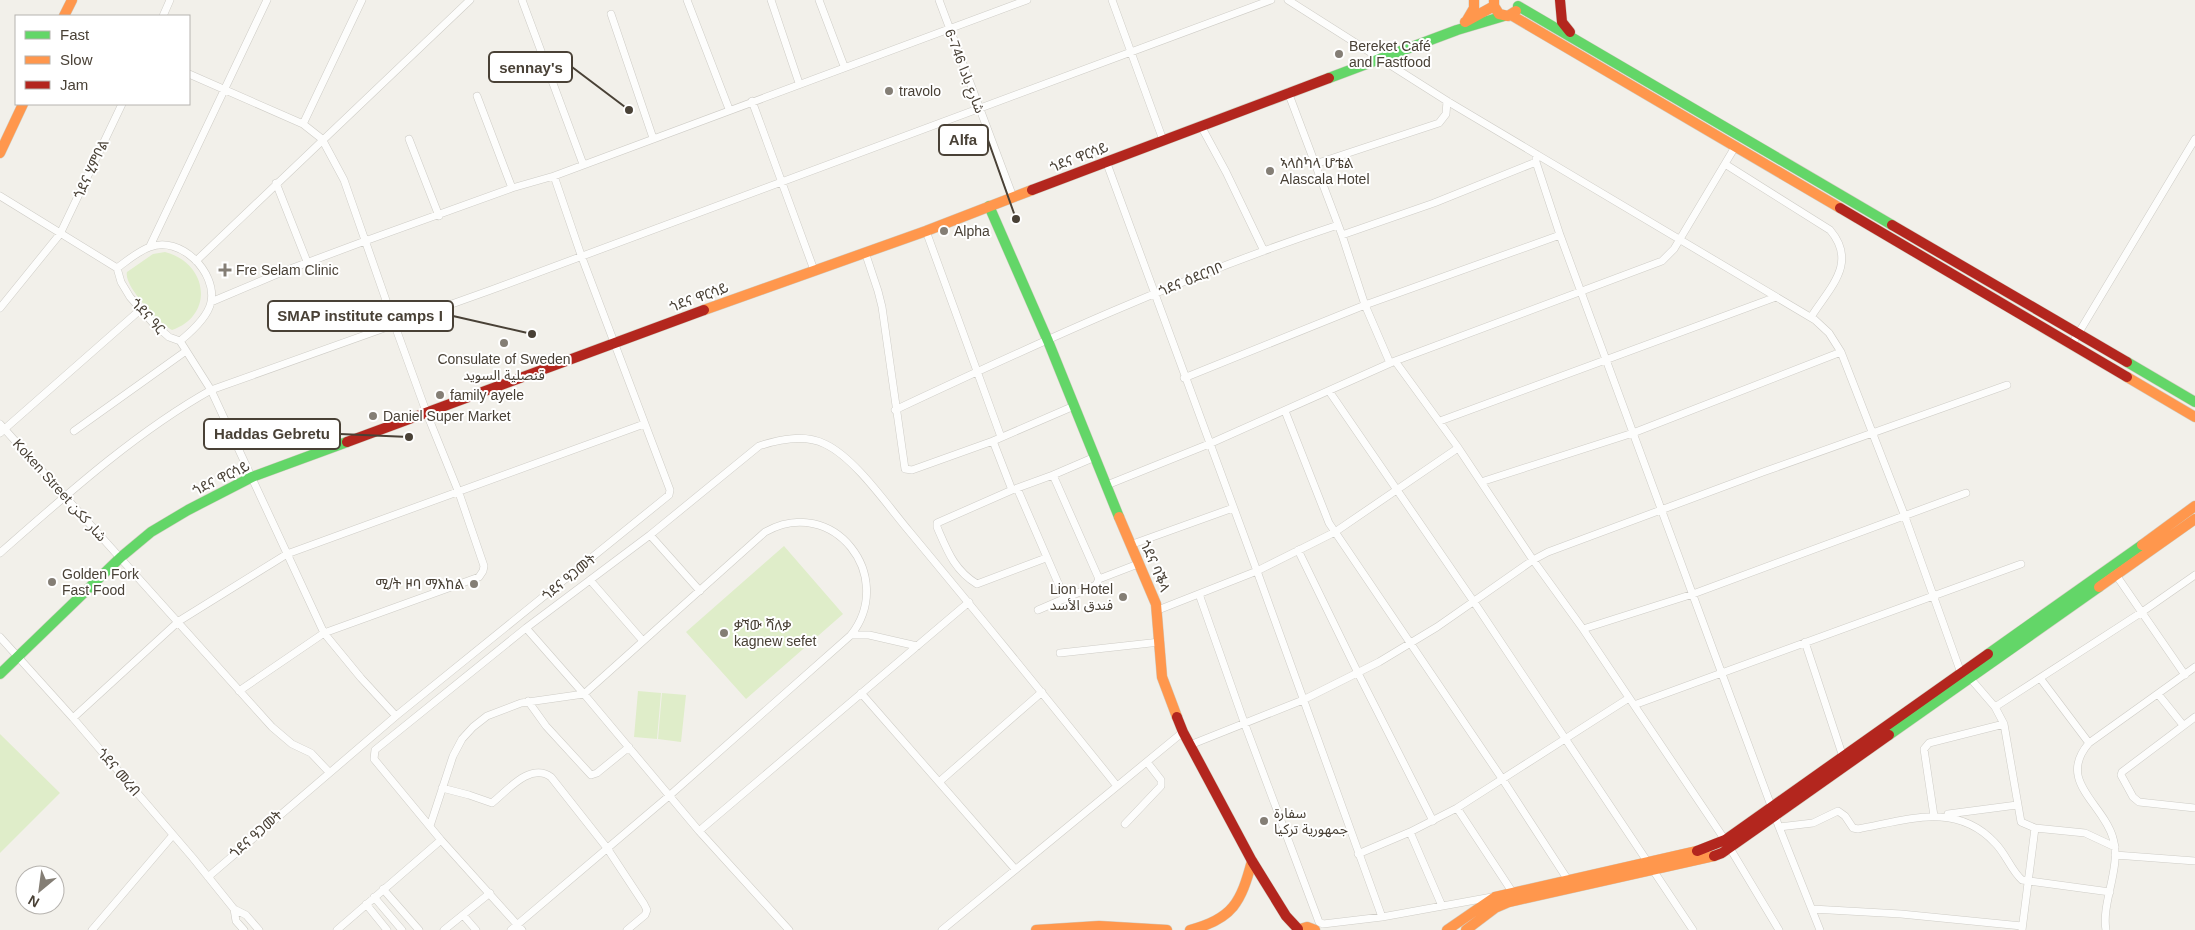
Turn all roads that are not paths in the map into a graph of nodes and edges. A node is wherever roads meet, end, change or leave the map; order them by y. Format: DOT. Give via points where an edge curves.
graph roads {
  1 [pos="72,0"];
  2 [pos="170,0"];
  3 [pos="267,0"];
  4 [pos="362,0"];
  5 [pos="470,0"];
  6 [pos="522,0"];
  7 [pos="687,0"];
  8 [pos="771,0"];
  9 [pos="819,0"];
  10 [pos="939,0"];
  11 [pos="1027,0"];
  12 [pos="1112,0"];
  13 [pos="1271,0"];
  14 [pos="1288,0"];
  15 [pos="1474,0"];
  16 [pos="1560,0"];
  17 [pos="1492,2"];
  18 [pos="1520,2"];
  19 [pos="611,14"];
  20 [pos="65,15"];
  21 [pos="163,15"];
  22 [pos="1507,15"];
  23 [pos="1467,20"];
  24 [pos="949,29"];
  25 [pos="1457,30"];
  26 [pos="1578,40"];
  27 [pos="1132,53"];
  28 [pos="1382,59"];
  29 [pos="844,66"];
  30 [pos="190,74"];
  31 [pos="799,83"];
  32 [pos="224,90"];
  33 [pos="1288,92"];
  34 [pos="476,96"];
  35 [pos="752,101"];
  36 [pos="1448,101"];
  37 [pos="23,105"];
  38 [pos="122,105"];
  39 [pos="728,109"];
  40 [pos="980,110"];
  41 [pos="303,124"];
  42 [pos="1201,126"];
  43 [pos="409,138"];
  44 [pos="653,138"];
  45 [pos="322,139"];
  46 [pos="2195,139"];
  47 [pos="1163,140"];
  48 [pos="1735,147"];
  49 [pos="0,153"];
  50 [pos="1536,154"];
  51 [pos="1106,162"];
  52 [pos="1536,162"];
  53 [pos="583,164"];
  54 [pos="1315,164"];
  55 [pos="1725,164"];
  56 [pos="554,176"];
  57 [pos="782,181"];
  58 [pos="276,183"];
  59 [pos="512,188"];
  60 [pos="0,196"];
  61 [pos="1013,197"];
  62 [pos="989,206"];
  63 [pos="439,216"];
  64 [pos="1338,225"];
  65 [pos="926,231"];
  66 [pos="60,234"];
  67 [pos="1342,235"];
  68 [pos="1560,235"];
  69 [pos="1680,239"];
  70 [pos="365,242"];
  71 [pos="150,246"];
  72 [pos="1264,251"];
  73 [pos="864,252"];
  74 [pos="581,255"];
  75 [pos="196,261"];
  76 [pos="308,264"];
  77 [pos="117,268"];
  78 [pos="814,270"];
  79 [pos="1582,291"];
  80 [pos="1154,295"];
  81 [pos="1776,297"];
  82 [pos="211,302"];
  83 [pos="1365,306"];
  84 [pos="0,308"];
  85 [pos="140,310"];
  86 [pos="1811,318"];
  87 [pos="394,326"];
  88 [pos="2079,333"];
  89 [pos="180,341"];
  90 [pos="1048,341"];
  91 [pos="615,344"];
  92 [pos="2072,344"];
  93 [pos="186,351"];
  94 [pos="1841,352"];
  95 [pos="1608,360"];
  96 [pos="1392,362"];
  97 [pos="976,372"];
  98 [pos="1184,378"];
  99 [pos="2008,386"];
  100 [pos="211,390"];
  101 [pos="1330,391"];
  102 [pos="2195,402"];
  103 [pos="1074,406"];
  104 [pos="895,410"];
  105 [pos="1285,411"];
  106 [pos="427,414"];
  107 [pos="2195,417"];
  108 [pos="1440,422"];
  109 [pos="644,424"];
  110 [pos="2,428"];
  111 [pos="74,431"];
  112 [pos="1633,432"];
  113 [pos="1872,434"];
  114 [pos="1000,437"];
  115 [pos="993,441"];
  116 [pos="1209,444"];
  117 [pos="1458,448"];
  118 [pos="1095,457"];
  119 [pos="1053,475"];
  120 [pos="252,477"];
  121 [pos="1481,482"];
  122 [pos="1107,485"];
  123 [pos="1015,489"];
  124 [pos="1397,491"];
  125 [pos="1966,492"];
  126 [pos="459,493"];
  127 [pos="66,496"];
  128 [pos="2195,506"];
  129 [pos="1233,508"];
  130 [pos="1661,510"];
  131 [pos="1904,514"];
  132 [pos="2195,519"];
  133 [pos="1335,532"];
  134 [pos="650,535"];
  135 [pos="1130,545"];
  136 [pos="1298,550"];
  137 [pos="0,552"];
  138 [pos="286,554"];
  139 [pos="121,557"];
  140 [pos="1046,558"];
  141 [pos="1533,560"];
  142 [pos="1138,564"];
  143 [pos="2021,564"];
  144 [pos="1257,571"];
  145 [pos="2113,572"];
  146 [pos="2195,575"];
  147 [pos="1100,579"];
  148 [pos="590,580"];
  149 [pos="700,591"];
  150 [pos="1198,594"];
  151 [pos="1693,594"];
  152 [pos="1934,596"];
  153 [pos="1065,599"];
  154 [pos="969,602"];
  155 [pos="1474,602"];
  156 [pos="1038,610"];
  157 [pos="1158,610"];
  158 [pos="2142,612"];
  159 [pos="179,621"];
  160 [pos="526,628"];
  161 [pos="1583,629"];
  162 [pos="324,634"];
  163 [pos="851,635"];
  164 [pos="0,637"];
  165 [pos="643,641"];
  166 [pos="1160,642"];
  167 [pos="1805,642"];
  168 [pos="1410,645"];
  169 [pos="918,646"];
  170 [pos="1060,653"];
  171 [pos="17,656"];
  172 [pos="2195,667"];
  173 [pos="1358,673"];
  174 [pos="1961,673"];
  175 [pos="0,674"];
  176 [pos="1722,674"];
  177 [pos="2185,675"];
  178 [pos="1970,678"];
  179 [pos="2040,678"];
  180 [pos="239,691"];
  181 [pos="1042,692"];
  182 [pos="861,693"];
  183 [pos="584,694"];
  184 [pos="2158,694"];
  185 [pos="1629,698"];
  186 [pos="1303,700"];
  187 [pos="528,701"];
  188 [pos="1634,704"];
  189 [pos="1995,707"];
  190 [pos="396,716"];
  191 [pos="2195,717"];
  192 [pos="73,718"];
  193 [pos="1244,722"];
  194 [pos="2004,724"];
  195 [pos="2183,725"];
  196 [pos="1184,732"];
  197 [pos="1564,738"];
  198 [pos="2089,743"];
  199 [pos="1190,745"];
  200 [pos="629,747"];
  201 [pos="1843,757"];
  202 [pos="1147,762"];
  203 [pos="328,771"];
  204 [pos="1503,780"];
  205 [pos="939,782"];
  206 [pos="1118,786"];
  207 [pos="442,788"];
  208 [pos="669,796"];
  209 [pos="2017,805"];
  210 [pos="1457,808"];
  211 [pos="2195,808"];
  212 [pos="1774,811"];
  213 [pos="1936,816"];
  214 [pos="1433,821"];
  215 [pos="1125,824"];
  216 [pos="430,826"];
  217 [pos="1779,827"];
  218 [pos="2035,828"];
  219 [pos="699,831"];
  220 [pos="1410,832"];
  221 [pos="173,835"];
  222 [pos="441,840"];
  223 [pos="1727,844"];
  224 [pos="2115,847"];
  225 [pos="607,848"];
  226 [pos="1358,854"];
  227 [pos="2115,855"];
  228 [pos="1252,861"];
  229 [pos="1648,861"];
  230 [pos="2195,861"];
  231 [pos="1015,869"];
  232 [pos="1654,871"];
  233 [pos="208,876"];
  234 [pos="1568,880"];
  235 [pos="2029,882"];
  236 [pos="383,889"];
  237 [pos="2110,892"];
  238 [pos="490,893"];
  239 [pos="1513,893"];
  240 [pos="374,897"];
  241 [pos="1495,897"];
  242 [pos="366,904"];
  243 [pos="1442,906"];
  244 [pos="234,909"];
  245 [pos="1812,910"];
  246 [pos="463,915"];
  247 [pos="1484,916"];
  248 [pos="1382,917"];
  249 [pos="519,927"];
  250 [pos="2022,928"];
  251 [pos="92,930"];
  252 [pos="244,930"];
  253 [pos="259,930"];
  254 [pos="337,930"];
  255 [pos="387,930"];
  256 [pos="402,930"];
  257 [pos="419,930"];
  258 [pos="444,930"];
  259 [pos="476,930"];
  260 [pos="511,930"];
  261 [pos="627,930"];
  262 [pos="789,930"];
  263 [pos="942,930"];
  264 [pos="1036,930"];
  265 [pos="1167,930"];
  266 [pos="1190,930"];
  267 [pos="1298,930"];
  268 [pos="1315,930"];
  269 [pos="1447,930"];
  270 [pos="1466,930"];
  271 [pos="1483,930"];
  272 [pos="1693,930"];
  273 [pos="1778,930"];
  274 [pos="1820,930"];
  275 [pos="2106,930"];
  1 -- 20 [label="main road"];
  2 -- 21 [label="street"];
  3 -- 32 [label="street"];
  4 -- 41 [label="street"];
  5 -- 45 [label="street"];
  6 -- 53 [label="street"];
  7 -- 39 [label="street"];
  8 -- 31 [label="street"];
  9 -- 29 [label="street"];
  10 -- 24 [label="street, شارع بادا 746-6"];
  11 -- 24 [label="street"];
  12 -- 27 [label="street"];
  13 -- 27 [label="street"];
  14 -- 28 [label="street"];
  15 -- 23 [label="main road" via="1474,8"];
  16 -- 26 [label="main road" via="1562,22"];
  17 -- 22 [label="main road" via="1496,11"];
  17 -- 23 [label="main road"];
  18 -- 22 [label="main road" via="1516,11"];
  18 -- 26 [label="main road"];
  19 -- 44 [label="street"];
  22 -- 25 [label="main road, ጎደና ዋርሳይ"];
  22 -- 48 [label="main road"];
  23 -- 25 [label="main road"];
  24 -- 29 [label="street"];
  24 -- 40 [label="street, شارع بادا 746-6"];
  25 -- 28 [label="main road, ጎደና ዋርሳይ"];
  26 -- 88 [label="main road"];
  27 -- 40 [label="street"];
  27 -- 47 [label="street"];
  28 -- 33 [label="main road, ጎደና ዋርሳይ"];
  28 -- 36 [label="street"];
  29 -- 31 [label="street"];
  30 -- 32 [label="street"];
  31 -- 35 [label="street"];
  32 -- 41 [label="street"];
  32 -- 71 [label="street"];
  33 -- 42 [label="main road, ጎደና ዋርሳይ"];
  33 -- 54 [label="street"];
  34 -- 59 [label="street"];
  35 -- 39 [label="street"];
  35 -- 57 [label="street"];
  36 -- 50 [label="street"];
  36 -- 54 [label="street" via="1446,114 1439,123"];
  37 -- 49 [label="main road"];
  38 -- 66 [label="street, ጎደና ሂምቦል"];
  39 -- 44 [label="street"];
  40 -- 57 [label="street"];
  40 -- 61 [label="street, شارع بادا 746-6"];
  41 -- 45 [label="street"];
  42 -- 47 [label="main road, ጎደና ዋርሳይ"];
  42 -- 72 [label="street"];
  43 -- 63 [label="street"];
  44 -- 53 [label="street"];
  45 -- 58 [label="street"];
  45 -- 70 [label="street" via="344,180"];
  46 -- 88 [label="street"];
  47 -- 51 [label="main road, ጎደና ዋርሳይ"];
  48 -- 55 [label="street"];
  48 -- 92 [label="main road"];
  50 -- 52 [label="street"];
  50 -- 69 [label="street"];
  51 -- 61 [label="main road, ጎደና ዋርሳይ"];
  51 -- 80 [label="street"];
  52 -- 67 [label="street"];
  52 -- 68 [label="street"];
  53 -- 56 [label="street"];
  54 -- 64 [label="street"];
  55 -- 69 [label="street"];
  55 -- 86 [label="street" via="1830,230 1839,240 1843,260 1840,271"];
  56 -- 59 [label="street"];
  56 -- 74 [label="street, ጎደና ዓጋመት"];
  57 -- 74 [label="street"];
  57 -- 78 [label="street"];
  58 -- 75 [label="street"];
  58 -- 76 [label="street"];
  59 -- 63 [label="street"];
  60 -- 66 [label="street"];
  61 -- 62 [label="main road, ጎደና ዋርሳይ"];
  62 -- 65 [label="main road, ጎደና ዋርሳይ"];
  62 -- 90 [label="main road, ጎደና ባቕላ"];
  63 -- 70 [label="street"];
  64 -- 67 [label="street"];
  64 -- 72 [label="street, ጎደና ዕደርባቦ"];
  65 -- 73 [label="main road, ጎደና ዋርሳይ"];
  65 -- 97 [label="street"];
  66 -- 77 [label="street"];
  66 -- 84 [label="street, ጎደና ሂምቦል"];
  67 -- 83 [label="street"];
  68 -- 79 [label="street"];
  68 -- 83 [label="street"];
  69 -- 79 [label="street" via="1662,261"];
  69 -- 81 [label="street"];
  70 -- 76 [label="street"];
  70 -- 87 [label="street"];
  71 -- 75 [label="street" via="165,244 185,252"];
  71 -- 77 [label="street"];
  72 -- 80 [label="street, ጎደና ዕደርባቦ"];
  73 -- 78 [label="main road, ጎደና ዋርሳይ"];
  73 -- 104 [label="street" via="882,307"];
  74 -- 87 [label="street"];
  74 -- 91 [label="street, ጎደና ዓጋመት"];
  75 -- 82 [label="street" via="211,289"];
  76 -- 82 [label="street"];
  77 -- 85 [label="street, ጎደና ዓር" via="121,282"];
  78 -- 91 [label="main road, ጎደና ዋርሳይ"];
  79 -- 95 [label="street"];
  79 -- 96 [label="street"];
  80 -- 90 [label="street, ጎደና ዕደርባቦ"];
  80 -- 98 [label="street"];
  81 -- 86 [label="street"];
  81 -- 95 [label="street"];
  82 -- 89 [label="street" via="199,322"];
  83 -- 96 [label="street"];
  83 -- 98 [label="street"];
  85 -- 89 [label="street, ጎደና ዓር" via="169,337"];
  85 -- 110 [label="street"];
  86 -- 94 [label="street" via="1829,332"];
  87 -- 100 [label="street"];
  87 -- 106 [label="street"];
  88 -- 92 [label="street"];
  88 -- 102 [label="main road"];
  89 -- 93 [label="street, ጎደና ዓር"];
  90 -- 97 [label="street, ጎደና ዕደርባቦ"];
  90 -- 103 [label="main road, ጎደና ባቕላ"];
  91 -- 106 [label="main road, ጎደና ዋርሳይ"];
  91 -- 109 [label="street, ጎደና ዓጋመት"];
  92 -- 107 [label="main road"];
  93 -- 100 [label="street, ጎደና ዓር"];
  93 -- 111 [label="street"];
  94 -- 112 [label="street"];
  94 -- 113 [label="street"];
  95 -- 108 [label="street"];
  95 -- 112 [label="street"];
  96 -- 101 [label="street"];
  96 -- 108 [label="street"];
  97 -- 104 [label="street, ጎደና ዕደርባቦ"];
  97 -- 114 [label="street"];
  98 -- 116 [label="street"];
  99 -- 113 [label="street"];
  100 -- 120 [label="street, ጎደና ዓር"];
  100 -- 127 [label="street" via="177,409"];
  101 -- 105 [label="street"];
  101 -- 124 [label="street"];
  103 -- 114 [label="street"];
  103 -- 118 [label="main road, ጎደና ባቕላ"];
  104 -- 115 [label="street" via="904,466 910,471"];
  105 -- 116 [label="street"];
  105 -- 133 [label="street"];
  106 -- 120 [label="main road, ጎደና ዋርሳይ"];
  106 -- 126 [label="street"];
  108 -- 117 [label="street"];
  109 -- 126 [label="street"];
  109 -- 190 [label="street, ጎደና ዓጋመት" via="670,490 667,498"];
  110 -- 127 [label="street, Koken Street شار ككن"];
  112 -- 121 [label="street"];
  112 -- 130 [label="street"];
  113 -- 130 [label="street"];
  113 -- 131 [label="street"];
  114 -- 115 [label="street"];
  115 -- 123 [label="street"];
  116 -- 122 [label="street"];
  116 -- 129 [label="street"];
  117 -- 121 [label="street"];
  117 -- 124 [label="street"];
  118 -- 119 [label="street"];
  118 -- 122 [label="main road, ጎደና ባቕላ"];
  119 -- 123 [label="street"];
  119 -- 147 [label="street"];
  120 -- 138 [label="street, ጎደና ዓር"];
  120 -- 139 [label="main road, ጎደና ዋርሳይ" via="151,532"];
  121 -- 141 [label="street"];
  122 -- 135 [label="main road, ጎደና ባቕላ"];
  123 -- 140 [label="street"];
  123 -- 140 [label="street" via="937,523 951,559 967,578 981,584"];
  124 -- 133 [label="street"];
  124 -- 155 [label="street"];
  125 -- 131 [label="street"];
  126 -- 138 [label="street"];
  126 -- 162 [label="street" via="484,566 479,577"];
  127 -- 137 [label="street"];
  127 -- 139 [label="street, Koken Street شار ككن"];
  128 -- 145 [label="main road"];
  129 -- 135 [label="street"];
  129 -- 144 [label="street"];
  130 -- 141 [label="street"];
  130 -- 151 [label="street"];
  131 -- 151 [label="street"];
  131 -- 152 [label="street"];
  132 -- 145 [label="main road"];
  133 -- 136 [label="street"];
  133 -- 168 [label="street"];
  134 -- 148 [label="street"];
  134 -- 149 [label="street"];
  134 -- 154 [label="street" via="759,446 778,440 811,439 825,444 853,465"];
  135 -- 142 [label="main road, ጎደና ባቕላ"];
  136 -- 144 [label="street"];
  136 -- 173 [label="street"];
  138 -- 159 [label="street"];
  138 -- 162 [label="street, ጎደና ዓር"];
  139 -- 159 [label="street, Koken Street شار ككن"];
  139 -- 171 [label="main road, ጎደና ዋርሳይ"];
  140 -- 153 [label="street"];
  141 -- 155 [label="street"];
  141 -- 161 [label="street"];
  142 -- 147 [label="street"];
  142 -- 157 [label="main road, ጎደና ባቕላ"];
  143 -- 152 [label="street"];
  144 -- 150 [label="street"];
  144 -- 186 [label="street"];
  145 -- 158 [label="street"];
  145 -- 174 [label="main road"];
  145 -- 178 [label="main road"];
  146 -- 158 [label="street"];
  147 -- 153 [label="street"];
  148 -- 160 [label="street"];
  148 -- 165 [label="street"];
  149 -- 163 [label="street" via="765,532 793,523 822,526 849,544 866,578 862,618"];
  149 -- 165 [label="street"];
  150 -- 157 [label="street"];
  150 -- 193 [label="street"];
  151 -- 161 [label="street"];
  151 -- 176 [label="street"];
  152 -- 167 [label="street"];
  152 -- 174 [label="street"];
  153 -- 156 [label="street"];
  154 -- 169 [label="street"];
  154 -- 181 [label="street"];
  155 -- 168 [label="street"];
  155 -- 197 [label="street"];
  157 -- 166 [label="main road, ጎደና ባቕላ"];
  158 -- 177 [label="street"];
  158 -- 179 [label="street"];
  159 -- 180 [label="street, Koken Street شار ككن"];
  159 -- 192 [label="street"];
  160 -- 183 [label="street"];
  160 -- 216 [label="street" via="375,750 374,760"];
  161 -- 185 [label="street"];
  162 -- 180 [label="street"];
  162 -- 190 [label="street, ጎደና ዓር"];
  163 -- 169 [label="street" via="869,635"];
  163 -- 208 [label="street"];
  164 -- 171 [label="street, ጎደና መረብ"];
  165 -- 183 [label="street"];
  166 -- 170 [label="street"];
  166 -- 196 [label="main road, ጎደና ባቕላ" via="1162,677"];
  167 -- 176 [label="street"];
  167 -- 201 [label="street"];
  168 -- 173 [label="street"];
  168 -- 204 [label="street"];
  169 -- 182 [label="street"];
  171 -- 175 [label="main road, ጎደና ዋርሳይ"];
  171 -- 192 [label="street, ጎደና መረብ"];
  172 -- 177 [label="street"];
  173 -- 186 [label="street"];
  173 -- 214 [label="street"];
  174 -- 201 [label="main road"];
  176 -- 188 [label="street"];
  176 -- 212 [label="street"];
  177 -- 184 [label="street"];
  178 -- 189 [label="street"];
  178 -- 212 [label="main road"];
  179 -- 189 [label="street"];
  179 -- 198 [label="street"];
  180 -- 203 [label="street, Koken Street شار ككن" via="284,739 311,753"];
  181 -- 205 [label="street"];
  181 -- 206 [label="street"];
  182 -- 205 [label="street"];
  182 -- 219 [label="street"];
  183 -- 187 [label="street"];
  183 -- 200 [label="street"];
  184 -- 195 [label="street"];
  184 -- 198 [label="street"];
  185 -- 188 [label="street"];
  185 -- 197 [label="street"];
  186 -- 193 [label="street"];
  186 -- 226 [label="street"];
  187 -- 200 [label="street" via="546,726 591,775"];
  187 -- 207 [label="street" via="487,716 472,727 453,756"];
  188 -- 223 [label="street"];
  189 -- 194 [label="street"];
  190 -- 203 [label="street, ጎደና ዓጋመት"];
  191 -- 195 [label="street"];
  192 -- 221 [label="street, ጎደና መረብ"];
  193 -- 199 [label="street"];
  193 -- 248 [label="street" via="1317,919 1323,924"];
  194 -- 209 [label="street"];
  194 -- 213 [label="street" via="1926,746"];
  195 -- 211 [label="street" via="2122,772 2121,778 2139,802"];
  196 -- 199 [label="main road, ጎደና ባቕላ"];
  196 -- 202 [label="street"];
  197 -- 204 [label="street"];
  197 -- 229 [label="street"];
  198 -- 224 [label="street" via="2079,756 2078,780 2108,826"];
  199 -- 228 [label="main road, ጎደና ባቕላ"];
  200 -- 208 [label="street"];
  201 -- 212 [label="main road"];
  202 -- 206 [label="street"];
  202 -- 215 [label="street" via="1162,780 1161,786"];
  203 -- 233 [label="street, ጎደና ዓጋመት"];
  204 -- 210 [label="street"];
  204 -- 234 [label="street"];
  205 -- 231 [label="street"];
  206 -- 231 [label="street"];
  207 -- 216 [label="street"];
  207 -- 225 [label="street" via="492,804 523,778 544,773 551,777"];
  208 -- 219 [label="street"];
  208 -- 225 [label="street"];
  209 -- 213 [label="street"];
  209 -- 218 [label="street" via="2022,822"];
  210 -- 214 [label="street"];
  210 -- 239 [label="street"];
  212 -- 217 [label="street"];
  212 -- 223 [label="main road"];
  213 -- 217 [label="street" via="1858,829 1853,828 1838,811 1813,823"];
  213 -- 235 [label="street" via="1963,821 1990,837 2018,876"];
  214 -- 220 [label="street"];
  216 -- 222 [label="street"];
  217 -- 245 [label="street"];
  218 -- 224 [label="street" via="2079,831"];
  218 -- 235 [label="street"];
  219 -- 262 [label="street"];
  220 -- 226 [label="street"];
  220 -- 243 [label="street"];
  221 -- 233 [label="street, ጎደና መረብ"];
  221 -- 251 [label="street"];
  222 -- 236 [label="street"];
  222 -- 238 [label="street"];
  223 -- 229 [label="main road"];
  223 -- 232 [label="main road" via="1709,858"];
  223 -- 273 [label="street"];
  224 -- 227 [label="street"];
  225 -- 249 [label="street"];
  225 -- 261 [label="street" via="647,910"];
  226 -- 248 [label="street"];
  227 -- 230 [label="street"];
  227 -- 237 [label="street"];
  228 -- 266 [label="main road" via="1244,893 1234,908 1222,918"];
  228 -- 267 [label="main road, ጎደና ባቕላ"];
  229 -- 232 [label="street"];
  229 -- 234 [label="main road"];
  231 -- 263 [label="street"];
  232 -- 247 [label="main road" via="1510,902"];
  232 -- 272 [label="street"];
  233 -- 244 [label="street, ጎደና መረብ"];
  234 -- 239 [label="main road"];
  235 -- 237 [label="street"];
  235 -- 250 [label="street"];
  236 -- 240 [label="street"];
  236 -- 257 [label="street"];
  237 -- 275 [label="street"];
  238 -- 246 [label="street"];
  238 -- 249 [label="street"];
  239 -- 241 [label="main road"];
  240 -- 242 [label="street"];
  240 -- 256 [label="street"];
  241 -- 243 [label="street"];
  241 -- 269 [label="main road"];
  242 -- 254 [label="street"];
  242 -- 255 [label="street"];
  243 -- 248 [label="street"];
  244 -- 252 [label="street, ጎደና መረብ" via="236,921"];
  244 -- 253 [label="street, ጎደና መረብ" via="246,915"];
  245 -- 250 [label="street" via="1901,914"];
  245 -- 274 [label="street"];
  246 -- 258 [label="street"];
  246 -- 259 [label="street"];
  247 -- 270 [label="main road"];
  247 -- 271 [label="main road"];
  249 -- 260 [label="street"];
  264 -- 265 [label="main road" via="1099,926"];
  267 -- 268 [label="main road" via="1307,927"];
}
